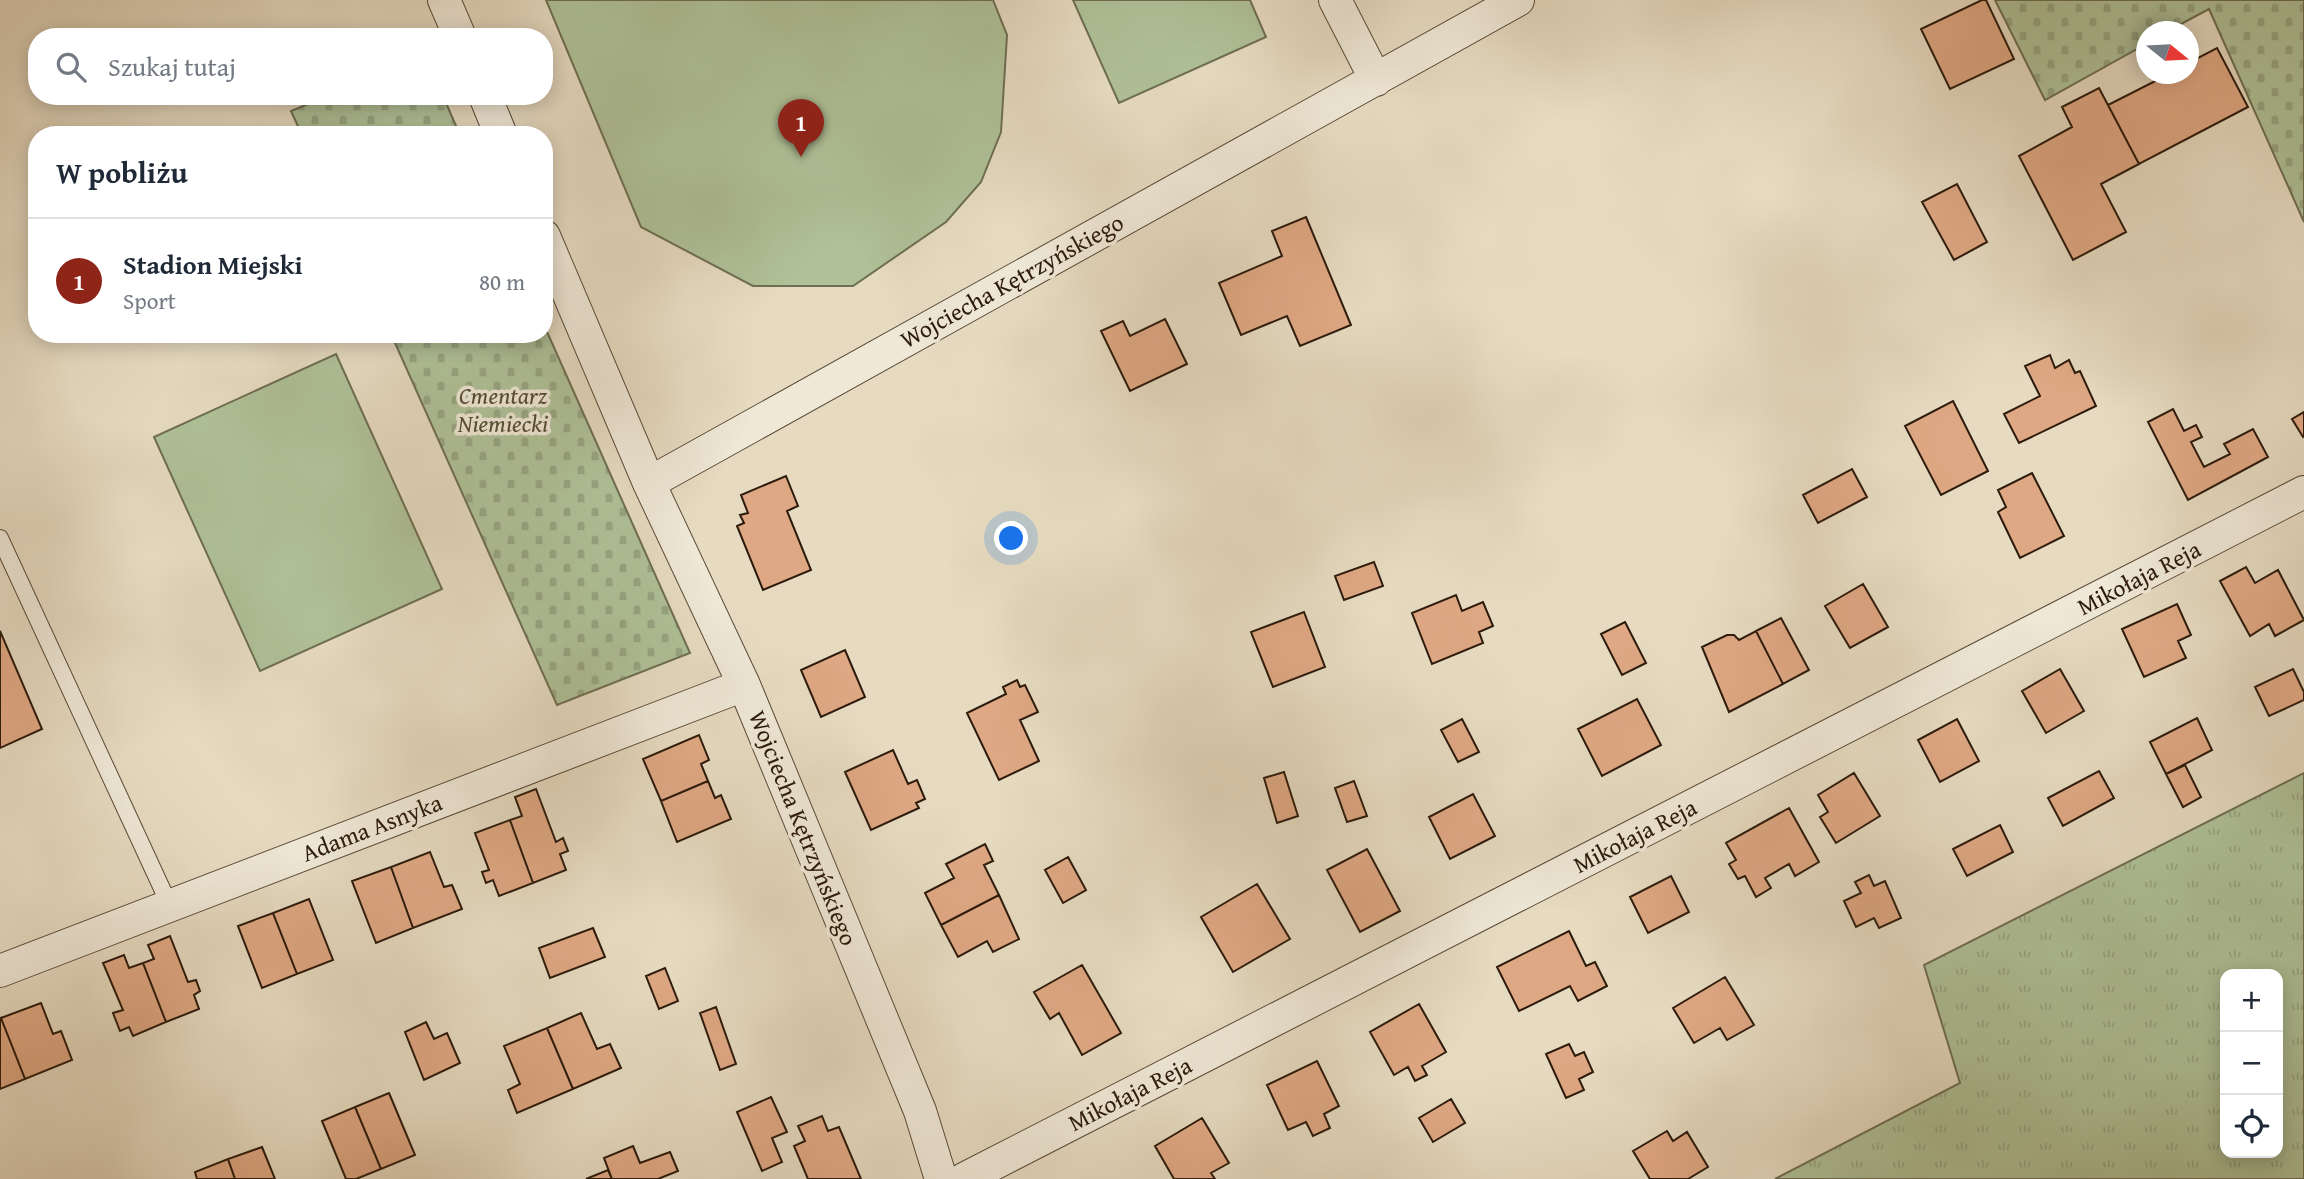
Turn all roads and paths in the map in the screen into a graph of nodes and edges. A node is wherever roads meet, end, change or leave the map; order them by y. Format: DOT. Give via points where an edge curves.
graph roads {
  1 [pos="444,0"];
  2 [pos="1335,0"];
  3 [pos="1518,0"];
  4 [pos="456,28"];
  5 [pos="1376,80"];
  6 [pos="489,105"];
  7 [pos="497,126"];
  8 [pos="553,257"];
  9 [pos="649,483"];
  10 [pos="2304,492"];
  11 [pos="0,538"];
  12 [pos="744,685"];
  13 [pos="170,906"];
  14 [pos="0,971"];
  15 [pos="941,1179"];
  16 [pos="964,1179"];
  1 -- 4 [label="street"];
  2 -- 5 [label="street"];
  3 -- 5 [label="street, Wojciecha Kętrzyńskiego"];
  5 -- 9 [label="street, Wojciecha Kętrzyńskiego"];
  6 -- 7 [label="street"];
  8 -- 9 [label="street, Wojciecha Kętrzyńskiego"];
  9 -- 12 [label="street, Wojciecha Kętrzyńskiego"];
  10 -- 16 [label="street, Mikołaja Reja"];
  11 -- 13 [label="lane"];
  12 -- 13 [label="street, Adama Asnyka"];
  12 -- 15 [label="street, Wojciecha Kętrzyńskiego" via="920,1111"];
  13 -- 14 [label="street, Adama Asnyka"];
}
